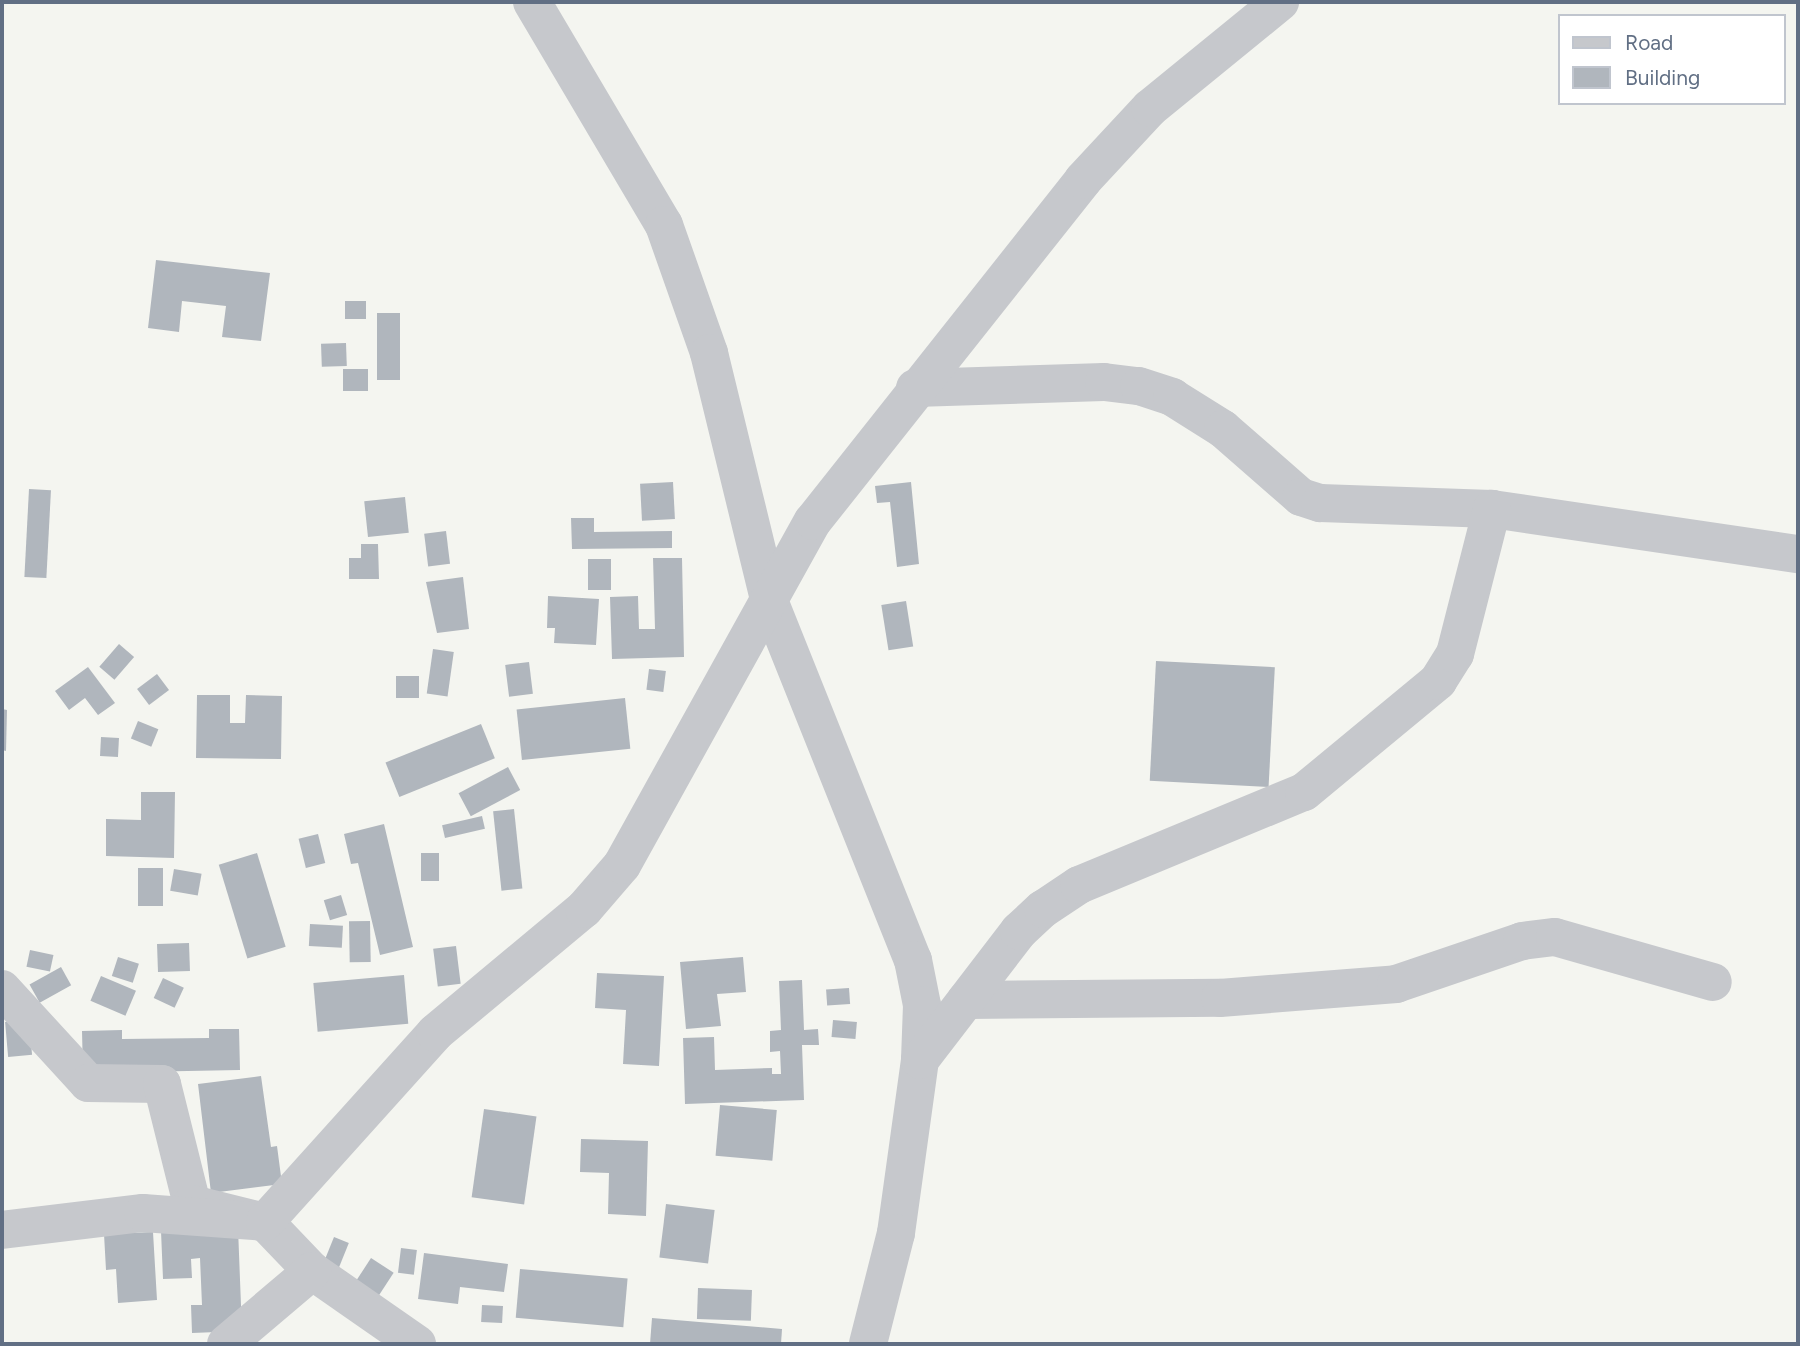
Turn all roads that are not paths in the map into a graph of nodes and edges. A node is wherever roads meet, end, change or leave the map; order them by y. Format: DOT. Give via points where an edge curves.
graph roads {
  1 [pos="532,2"];
  2 [pos="1280,2"];
  3 [pos="915,388"];
  4 [pos="1492,509"];
  5 [pos="1798,554"];
  6 [pos="771,603"];
  7 [pos="1713,982"];
  8 [pos="2,989"];
  9 [pos="966,1000"];
  10 [pos="920,1060"];
  11 [pos="265,1222"];
  12 [pos="2,1230"];
  13 [pos="312,1271"];
  14 [pos="226,1344"];
  15 [pos="417,1344"];
  16 [pos="868,1344"];
  1 -- 6 [label="street" via="664,225 709,353"];
  2 -- 3 [label="street" via="1150,108 1083,180"];
  3 -- 4 [label="street" via="1104,382 1139,386 1172,397 1223,429 1301,497 1344,506"];
  3 -- 6 [label="street" via="813,521"];
  4 -- 5 [label="street"];
  4 -- 9 [label="street" via="1455,654 1438,681 1304,792 1079,885 1042,909 1019,931"];
  6 -- 10 [label="street" via="913,960 922,1005"];
  6 -- 11 [label="street" via="622,865 584,909 435,1033"];
  7 -- 9 [label="street" via="1555,937 1522,941 1396,984 1220,998"];
  8 -- 11 [label="street" via="88,1083 162,1084 192,1205"];
  9 -- 10 [label="street"];
  10 -- 16 [label="street" via="896,1233"];
  11 -- 12 [label="street" via="142,1213"];
  11 -- 13 [label="street"];
  13 -- 14 [label="street"];
  13 -- 15 [label="street"];
}
